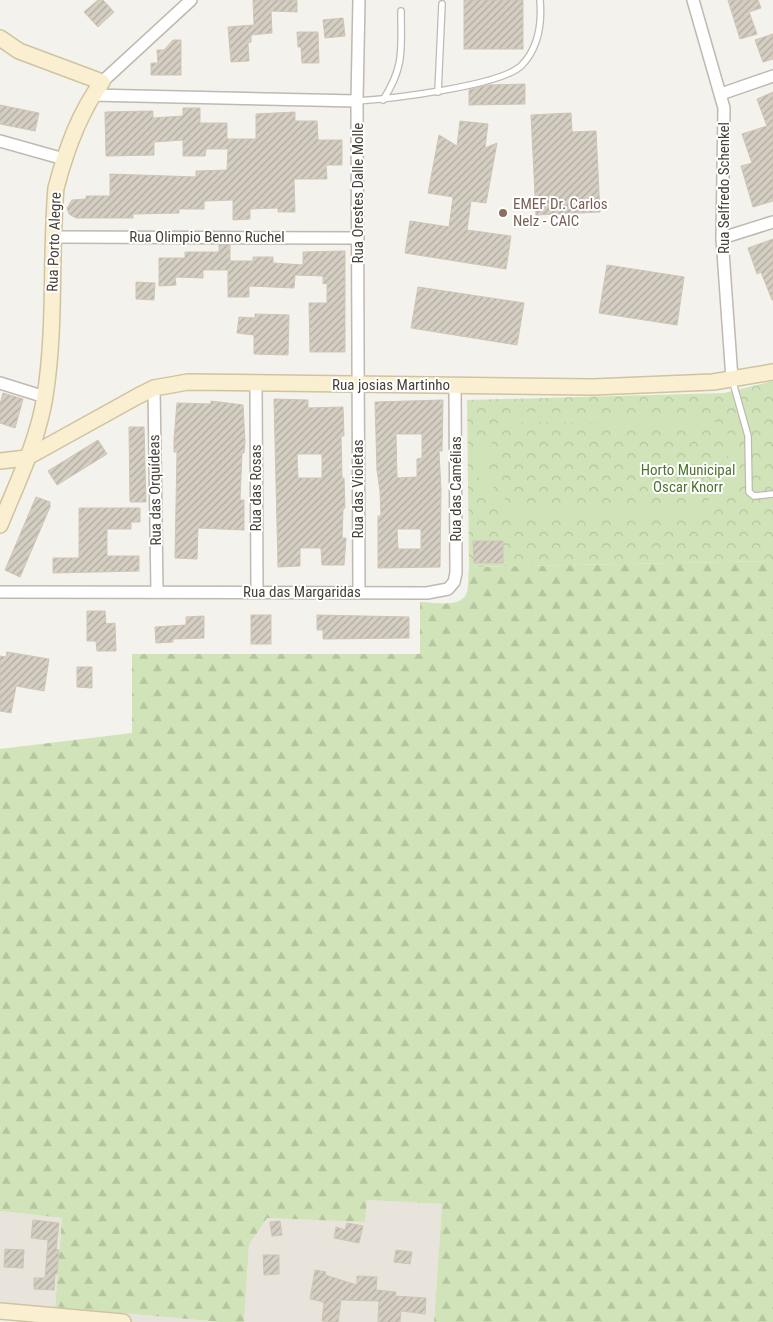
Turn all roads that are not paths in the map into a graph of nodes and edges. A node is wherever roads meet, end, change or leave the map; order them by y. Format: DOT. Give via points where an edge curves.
graph roads {
  1 [pos="191,0"];
  2 [pos="359,0"];
  3 [pos="540,0"];
  4 [pos="693,0"];
  5 [pos="442,4"];
  6 [pos="401,10"];
  7 [pos="0,38"];
  8 [pos="773,76"];
  9 [pos="102,82"];
  10 [pos="438,92"];
  11 [pos="721,94"];
  12 [pos="92,95"];
  13 [pos="383,100"];
  14 [pos="357,101"];
  15 [pos="0,140"];
  16 [pos="64,159"];
  17 [pos="773,222"];
  18 [pos="55,237"];
  19 [pos="358,238"];
  20 [pos="722,238"];
  21 [pos="773,372"];
  22 [pos="732,379"];
  23 [pos="0,383"];
  24 [pos="256,384"];
  25 [pos="358,385"];
  26 [pos="456,386"];
  27 [pos="154,388"];
  28 [pos="45,397"];
  29 [pos="26,458"];
  30 [pos="0,461"];
  31 [pos="773,494"];
  32 [pos="0,525"];
  33 [pos="448,589"];
  34 [pos="0,592"];
  35 [pos="156,592"];
  36 [pos="257,592"];
  37 [pos="359,592"];
  38 [pos="0,1311"];
  39 [pos="123,1322"];
  1 -- 9 [label="street, Rua Porto Alegre"];
  2 -- 14 [label="street, Rua Orestes Dalle Molle"];
  3 -- 10 [label="lane" via="541,15 534,47 520,66 498,78"];
  4 -- 11 [label="street, Rua Selfredo Schenkel"];
  5 -- 10 [label="lane"];
  6 -- 13 [label="lane" via="400,68"];
  7 -- 9 [label="street" via="19,51"];
  8 -- 11 [label="street"];
  9 -- 12 [label="street, Rua Porto Alegre"];
  10 -- 13 [label="lane"];
  11 -- 20 [label="street, Rua Selfredo Schenkel" via="725,137"];
  12 -- 14 [label="street"];
  12 -- 16 [label="street, Rua Porto Alegre"];
  13 -- 14 [label="lane"];
  14 -- 19 [label="street, Rua Orestes Dalle Molle"];
  15 -- 16 [label="street"];
  16 -- 18 [label="street, Rua Porto Alegre" via="56,188"];
  17 -- 20 [label="street"];
  18 -- 19 [label="street, Rua Olimpio Benno Ruchel"];
  18 -- 28 [label="street, Rua Porto Alegre"];
  19 -- 25 [label="street, Rua Orestes Dalle Molle"];
  20 -- 22 [label="street, Rua Selfredo Schenkel"];
  21 -- 22 [label="street, Rua josias Martinho"];
  22 -- 26 [label="street, Rua josias Martinho" via="594,387"];
  22 -- 31 [label="lane" via="748,436 749,492 754,496"];
  23 -- 28 [label="street"];
  24 -- 25 [label="street, Rua josias Martinho"];
  24 -- 27 [label="street, Rua josias Martinho" via="188,382"];
  24 -- 36 [label="street, Rua das Rosas"];
  25 -- 26 [label="street, Rua josias Martinho"];
  25 -- 37 [label="street, Rua das Violetas"];
  26 -- 33 [label="street, Rua das Camélias" via="456,573"];
  27 -- 29 [label="street, Rua josias Martinho"];
  27 -- 35 [label="street, Rua das Orquídeas"];
  28 -- 29 [label="street, Rua Porto Alegre" via="37,433"];
  29 -- 30 [label="street"];
  29 -- 32 [label="street, Rua Porto Alegre"];
  33 -- 37 [label="street, Rua das Margaridas"];
  34 -- 35 [label="street, Rua das Margaridas"];
  35 -- 36 [label="street, Rua das Margaridas"];
  36 -- 37 [label="street, Rua das Margaridas"];
  38 -- 39 [label="street"];
}
